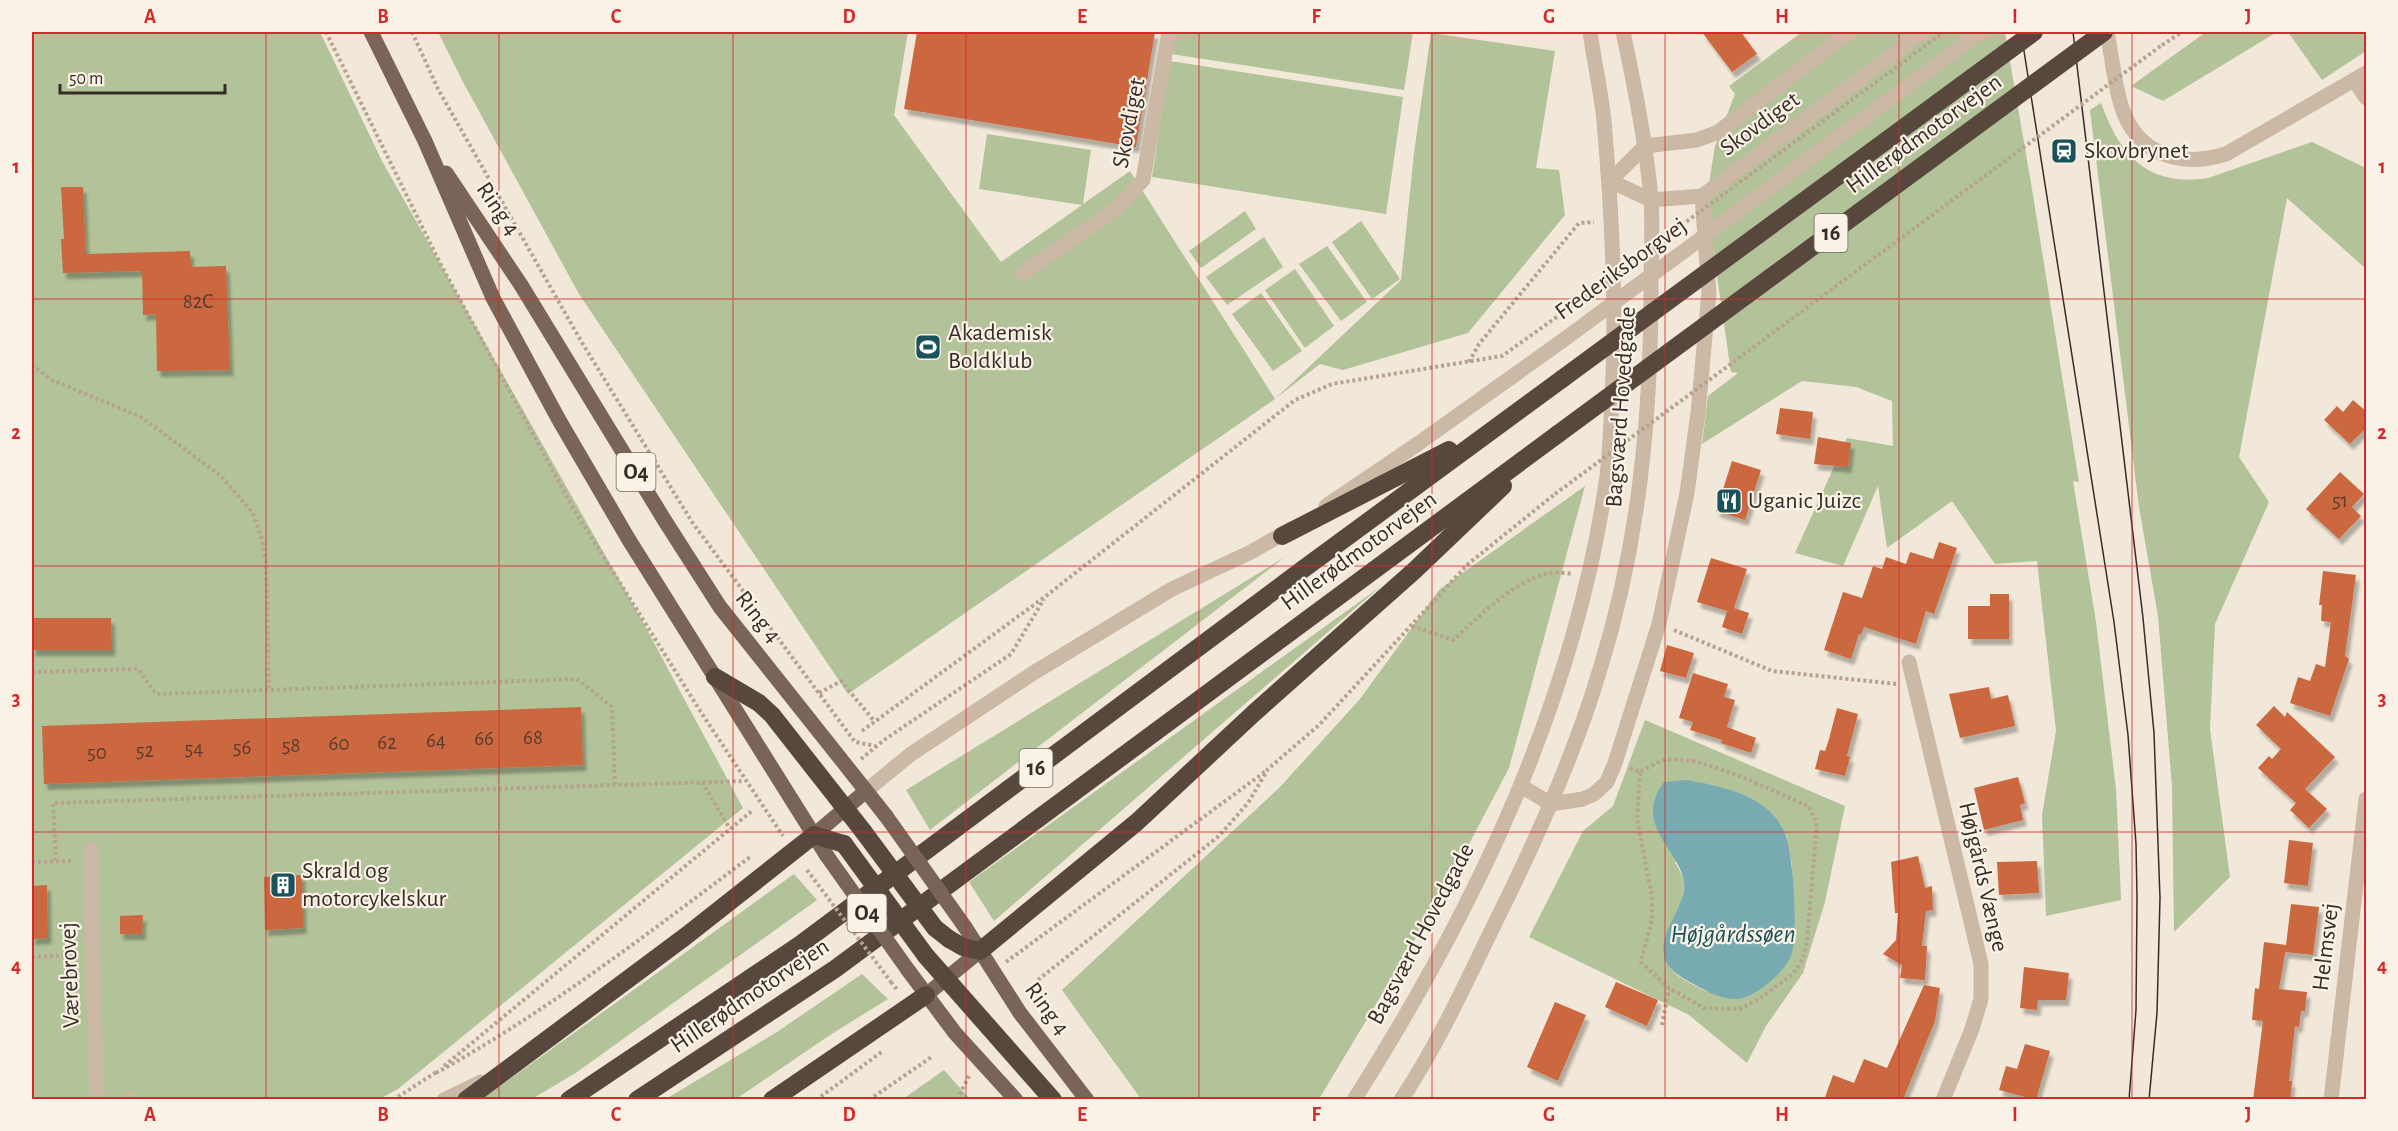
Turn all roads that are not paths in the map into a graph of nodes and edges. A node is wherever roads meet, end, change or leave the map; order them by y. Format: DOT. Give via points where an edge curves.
graph roads {
  1 [pos="371,32"];
  2 [pos="1169,32"];
  3 [pos="1590,32"];
  4 [pos="1623,32"];
  5 [pos="1850,32"];
  6 [pos="1923,32"];
  7 [pos="1981,32"];
  8 [pos="2034,32"];
  9 [pos="2105,32"];
  10 [pos="2361,77"];
  11 [pos="2367,98"];
  12 [pos="425,141"];
  13 [pos="1645,146"];
  14 [pos="1610,181"];
  15 [pos="1702,196"];
  16 [pos="1651,200"];
  17 [pos="1023,273"];
  18 [pos="1496,426"];
  19 [pos="1558,434"];
  20 [pos="1282,536"];
  21 [pos="1909,662"];
  22 [pos="715,677"];
  23 [pos="1521,786"];
  24 [pos="866,790"];
  25 [pos="2367,799"];
  26 [pos="1551,804"];
  27 [pos="845,808"];
  28 [pos="814,835"];
  29 [pos="91,855"];
  30 [pos="981,951"];
  31 [pos="947,980"];
  32 [pos="927,995"];
  33 [pos="497,1074"];
  34 [pos="97,1100"];
  35 [pos="444,1100"];
  36 [pos="466,1100"];
  37 [pos="569,1100"];
  38 [pos="638,1100"];
  39 [pos="772,1100"];
  40 [pos="1016,1100"];
  41 [pos="1053,1100"];
  42 [pos="1087,1100"];
  43 [pos="1354,1100"];
  44 [pos="1401,1100"];
  45 [pos="1943,1100"];
  46 [pos="2331,1100"];
  1 -- 12 [label="main road, Ring 4 / O4"];
  2 -- 17 [label="street, Skovdiget" via="1143,180 1116,209"];
  3 -- 14 [label="street"];
  4 -- 13 [label="street"];
  5 -- 13 [label="street, Skovdiget" via="1718,132 1697,140"];
  6 -- 15 [label="street, Skovdiget"];
  7 -- 20 [label="street, Frederiksborgvej, bridge" via="1562,340"];
  8 -- 18 [label="highway, Hillerødmotorvejen / 16, bridge"];
  9 -- 10 [label="street" via="2121,106 2130,126 2154,151 2171,157 2208,160 2226,154"];
  9 -- 19 [label="highway, Hillerødmotorvejen / 16, bridge"];
  10 -- 11 [label="street"];
  12 -- 22 [label="main road, Ring 4 / O4" via="504,319 629,540"];
  12 -- 24 [label="main road, Ring 4 / O4" via="522,285 720,607"];
  13 -- 14 [label="street"];
  13 -- 16 [label="street, Bagsværd Hovedgade"];
  14 -- 16 [label="street"];
  14 -- 23 [label="street, Bagsværd Hovedgade" via="1615,344 1607,475 1588,574 1566,657"];
  15 -- 16 [label="street"];
  15 -- 26 [label="street" via="1709,292 1698,413 1687,493 1659,624 1607,782 1583,799"];
  16 -- 26 [label="street, Bagsværd Hovedgade" via="1652,342 1646,443 1635,525 1602,666"];
  18 -- 20 [label="highway"];
  18 -- 37 [label="highway, Hillerødmotorvejen / 16" via="801,944"];
  19 -- 30 [label="highway" via="1415,570 1137,822"];
  19 -- 38 [label="highway, Hillerødmotorvejen / 16" via="835,969"];
  20 -- 24 [label="street, Frederiksborgvej" via="1172,589 1044,666 911,754"];
  21 -- 45 [label="street, Højgårds Vænge" via="1981,964 1981,999"];
  22 -- 27 [label="highway" via="759,703 771,715"];
  22 -- 28 [label="main road, Ring 4 / O4"];
  23 -- 26 [label="street"];
  23 -- 43 [label="street, Bagsværd Hovedgade" via="1437,961"];
  24 -- 27 [label="main road"];
  24 -- 30 [label="main road, Ring 4 / O4, bridge"];
  25 -- 46 [label="street, Helmsvej"];
  26 -- 44 [label="street, Bagsværd Hovedgade" via="1458,998"];
  27 -- 28 [label="main road"];
  27 -- 30 [label="highway, bridge" via="935,928 963,947"];
  28 -- 31 [label="highway, bridge" via="844,844"];
  28 -- 32 [label="main road, Ring 4 / O4, bridge"];
  28 -- 33 [label="highway" via="686,936"];
  29 -- 34 [label="street, Værebrovej"];
  30 -- 31 [label="main road"];
  30 -- 42 [label="main road, Ring 4 / O4" via="1020,1013"];
  31 -- 32 [label="main road"];
  31 -- 41 [label="highway"];
  32 -- 39 [label="highway"];
  32 -- 40 [label="main road, Ring 4 / O4" via="955,1033"];
  33 -- 35 [label="street"];
  33 -- 36 [label="highway"];
}
